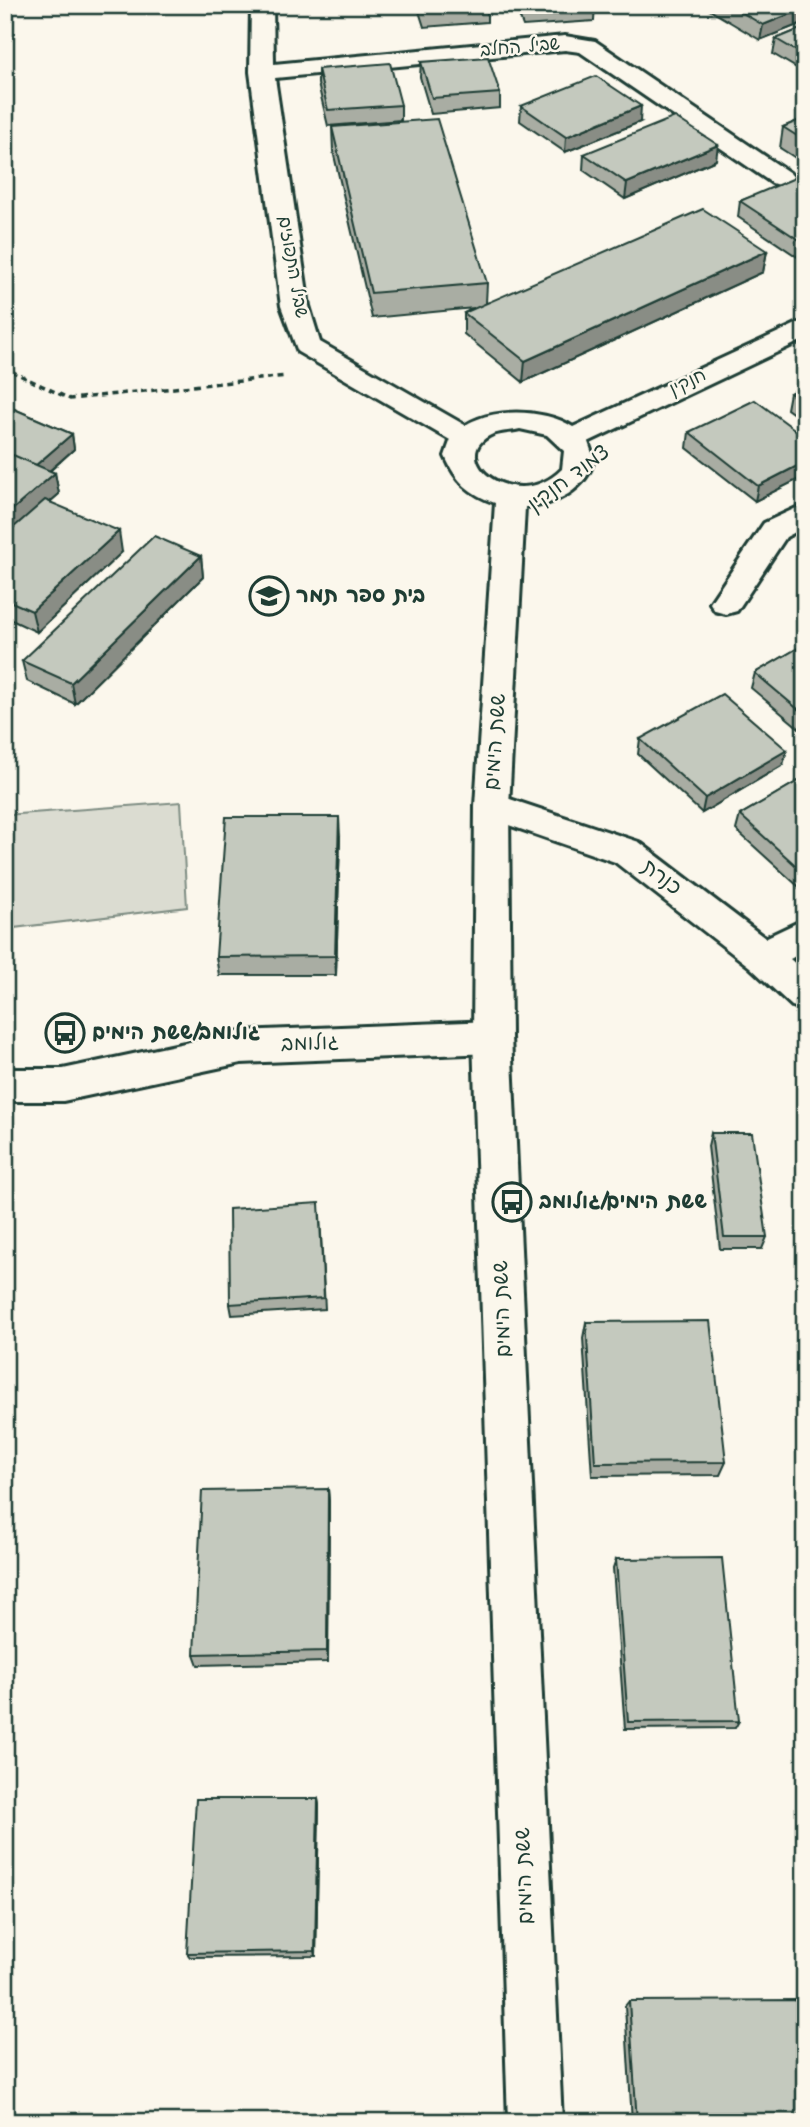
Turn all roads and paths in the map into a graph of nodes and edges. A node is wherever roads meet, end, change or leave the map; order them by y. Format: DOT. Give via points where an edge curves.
graph roads {
  1 [pos="262,5"];
  2 [pos="262,72"];
  3 [pos="781,178"];
  4 [pos="805,328"];
  5 [pos="5,368"];
  6 [pos="348,369"];
  7 [pos="467,438"];
  8 [pos="571,439"];
  9 [pos="511,496"];
  10 [pos="805,514"];
  11 [pos="726,603"];
  12 [pos="492,806"];
  13 [pos="805,933"];
  14 [pos="763,957"];
  15 [pos="805,995"];
  16 [pos="492,1037"];
  17 [pos="5,1084"];
  18 [pos="535,2122"];
  1 -- 2 [label="street, שביל התפוזים"];
  2 -- 3 [label="street, שביל החלב" via="565,43 587,46"];
  2 -- 6 [label="street, שביל התפוזים" via="295,306 307,346"];
  4 -- 8 [label="street, חנקין"];
  5 -- 6 [label="path" via="70,399"];
  6 -- 7 [label="street, שביל התפוזים"];
  7 -- 8 [label="street" via="482,427 520,420 557,429"];
  7 -- 9 [label="street" via="460,451 466,475 479,486"];
  8 -- 9 [label="street" via="580,454 571,480 552,491"];
  9 -- 12 [label="street, ששת הימים"];
  10 -- 11 [label="street" via="775,530"];
  12 -- 14 [label="street, כנרת" via="627,852"];
  12 -- 16 [label="street, ששת הימים"];
  13 -- 14 [label="street"];
  14 -- 15 [label="street, כנרת"];
  16 -- 17 [label="street, גולומב" via="241,1047 63,1085"];
  16 -- 18 [label="street, ששת הימים"];
}
